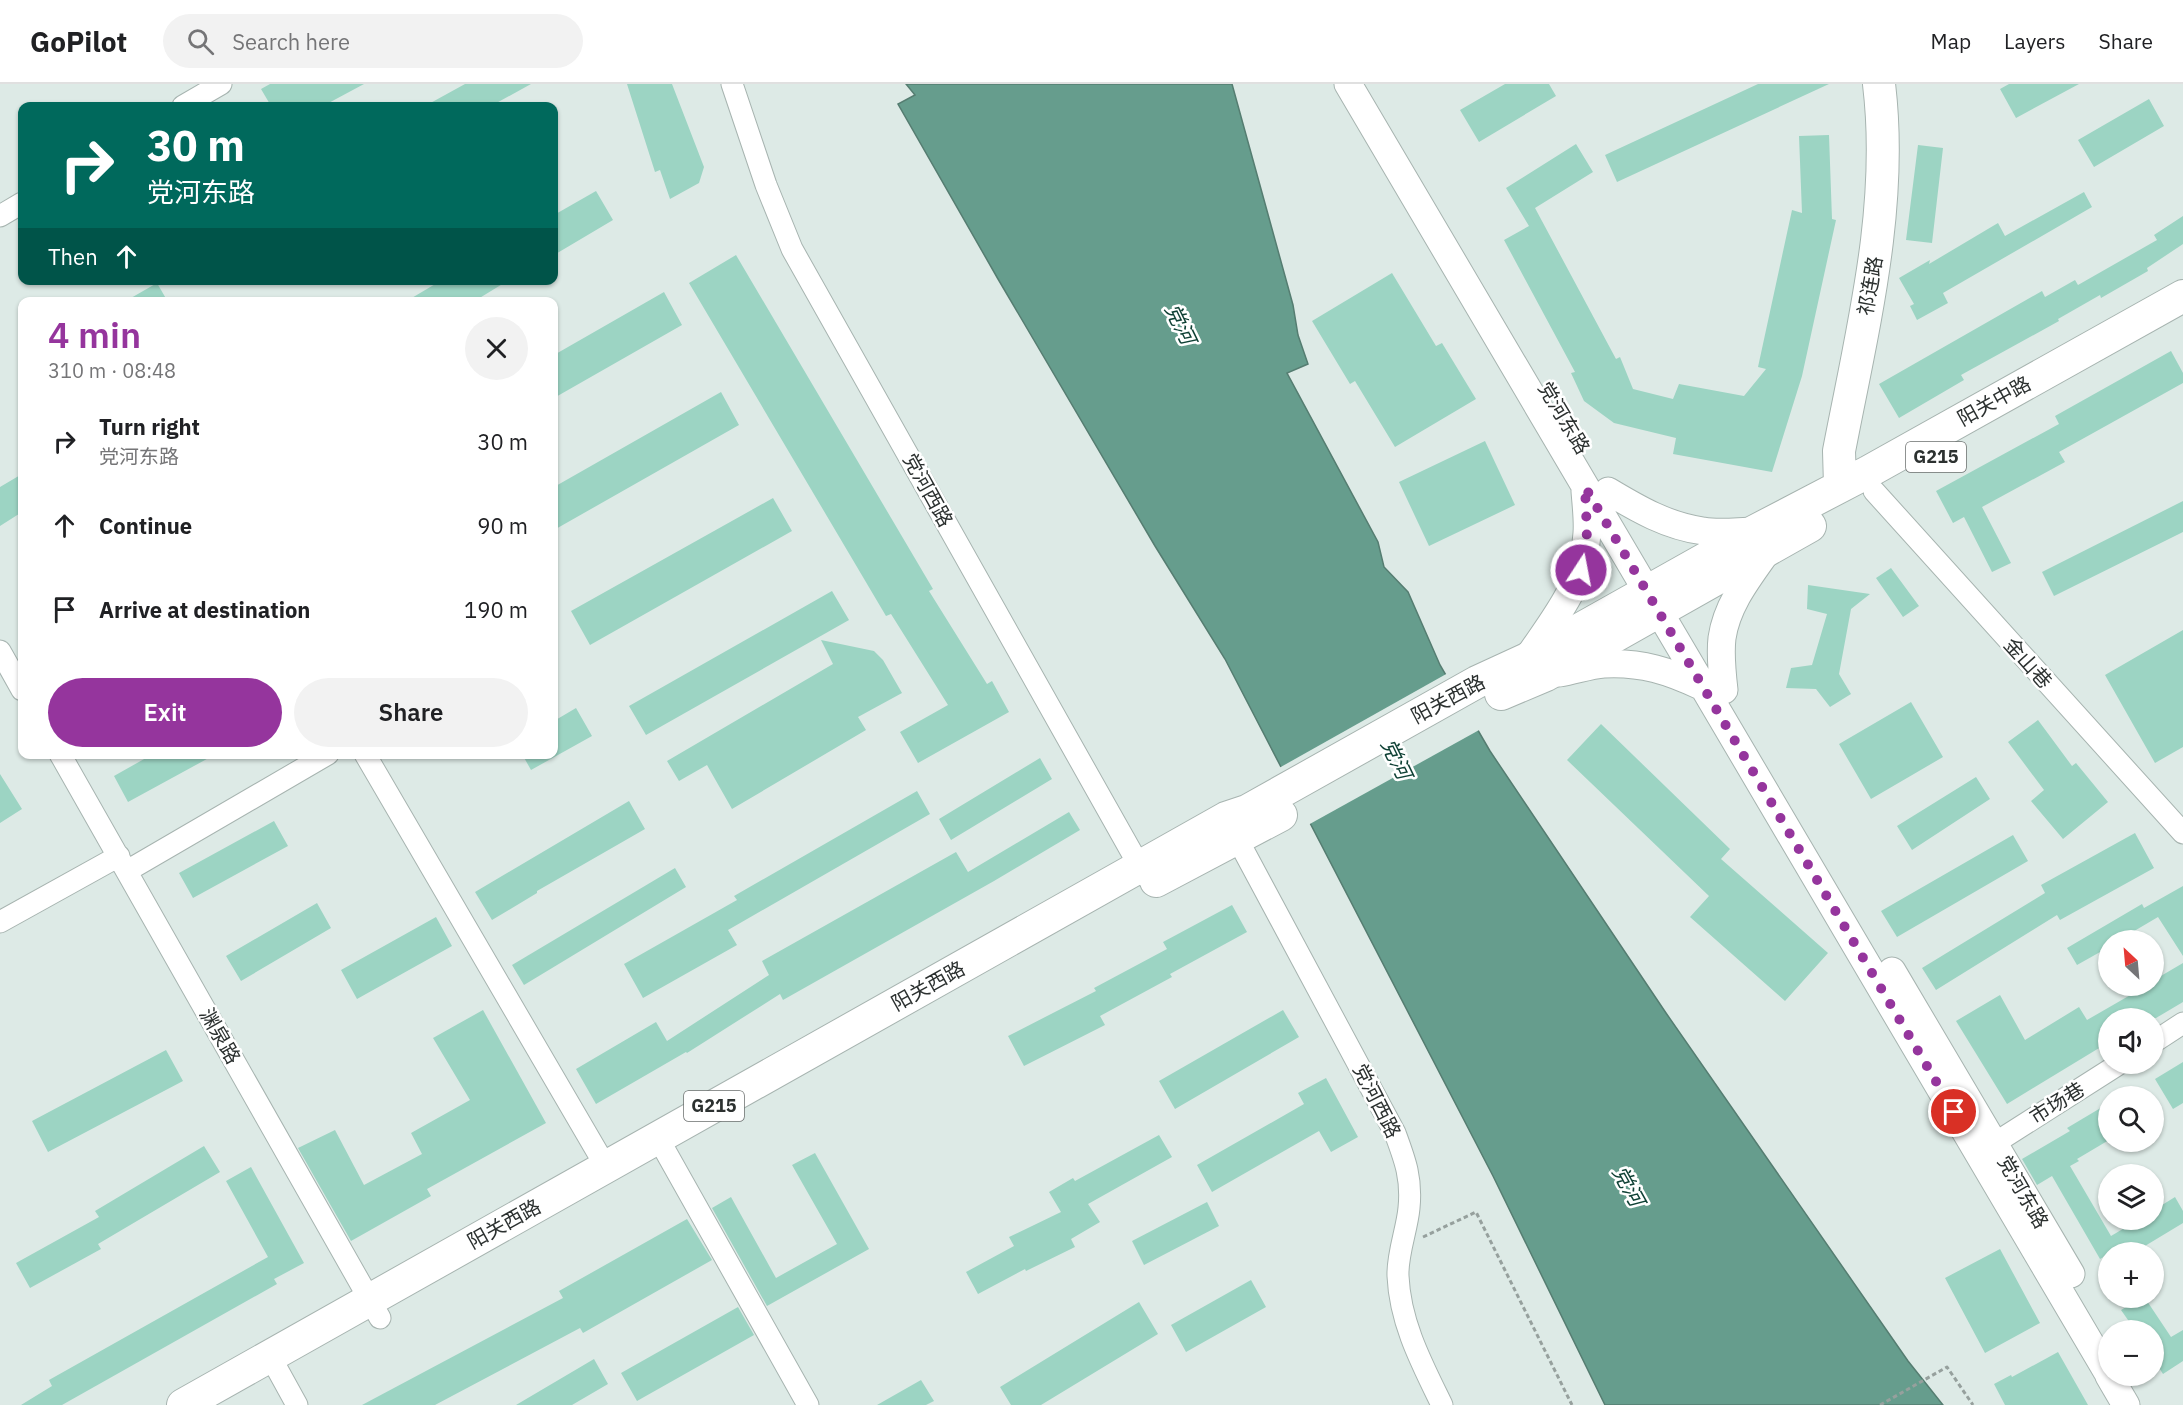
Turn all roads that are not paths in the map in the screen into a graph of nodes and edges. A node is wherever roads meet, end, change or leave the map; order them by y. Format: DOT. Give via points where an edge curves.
graph roads {
  1 [pos="221,84"];
  2 [pos="732,84"];
  3 [pos="1348,84"];
  4 [pos="1367,84"];
  5 [pos="1879,84"];
  6 [pos="190,102"];
  7 [pos="18,205"];
  8 [pos="0,216"];
  9 [pos="2183,296"];
  10 [pos="2183,318"];
  11 [pos="1840,485"];
  12 [pos="1596,489"];
  13 [pos="1874,491"];
  14 [pos="1762,540"];
  15 [pos="1667,593"];
  16 [pos="0,651"];
  17 [pos="1536,667"];
  18 [pos="18,683"];
  19 [pos="1713,688"];
  20 [pos="63,759"];
  21 [pos="319,759"];
  22 [pos="369,759"];
  23 [pos="1242,824"];
  24 [pos="2183,833"];
  25 [pos="123,863"];
  26 [pos="1145,875"];
  27 [pos="0,922"];
  28 [pos="2183,1023"];
  29 [pos="2164,1035"];
  30 [pos="2103,1074"];
  31 [pos="1995,1143"];
  32 [pos="663,1147"];
  33 [pos="606,1167"];
  34 [pos="375,1309"];
  35 [pos="2098,1321"];
  36 [pos="2098,1356"];
  37 [pos="276,1365"];
  38 [pos="2115,1386"];
  39 [pos="2135,1386"];
  40 [pos="183,1405"];
  41 [pos="225,1405"];
  42 [pos="297,1405"];
  43 [pos="808,1405"];
  44 [pos="1442,1405"];
  45 [pos="2126,1405"];
  46 [pos="2146,1405"];
  1 -- 6 [label="street"];
  2 -- 26 [label="street, 党河西路" via="792,249"];
  3 -- 12 [label="main road, 党河东路"];
  4 -- 12 [label="main road, 党河东路"];
  5 -- 11 [label="highway, 祁连路" via="1879,236 1839,451"];
  7 -- 8 [label="street"];
  9 -- 11 [label="highway, 阳关中路"];
  10 -- 13 [label="highway, 阳关中路 / G215"];
  11 -- 14 [label="highway, 阳关中路 / G215"];
  12 -- 14 [label="main road" via="1677,526"];
  12 -- 15 [label="main road, 党河东路"];
  12 -- 17 [label="main road" via="1581,570"];
  13 -- 14 [label="highway, 阳关中路 / G215"];
  13 -- 24 [label="street, 金山巷"];
  14 -- 15 [label="highway, 阳关中路 / G215"];
  14 -- 19 [label="main road" via="1728,618"];
  15 -- 17 [label="highway, 阳关西路 / G215"];
  15 -- 19 [label="main road, 党河东路"];
  16 -- 18 [label="street"];
  17 -- 19 [label="main road" via="1644,665"];
  17 -- 23 [label="highway, 阳关西路 / G215" via="1482,691"];
  19 -- 31 [label="main road, 党河东路"];
  19 -- 36 [label="main road"];
  20 -- 25 [label="street, 渊泉路"];
  21 -- 25 [label="street"];
  22 -- 33 [label="street"];
  23 -- 26 [label="highway, 阳关西路 / G215"];
  23 -- 44 [label="street, 党河西路" via="1395,1133 1410,1173 1409,1208 1398,1274 1403,1318"];
  25 -- 27 [label="street"];
  25 -- 34 [label="street, 渊泉路"];
  26 -- 32 [label="highway, 阳关西路 / G215"];
  28 -- 29 [label="street"];
  30 -- 31 [label="street, 市场巷"];
  31 -- 35 [label="main road, 党河东路"];
  32 -- 33 [label="highway, 阳关西路 / G215"];
  32 -- 34 [label="highway, 阳关西路 / G215"];
  32 -- 43 [label="street"];
  33 -- 34 [label="highway, 阳关西路 / G215"];
  34 -- 37 [label="highway, 阳关西路 / G215"];
  37 -- 40 [label="highway, 阳关西路 / G215"];
  37 -- 41 [label="highway, 阳关西路 / G215"];
  37 -- 42 [label="street"];
  38 -- 45 [label="main road"];
  39 -- 46 [label="main road"];
}
